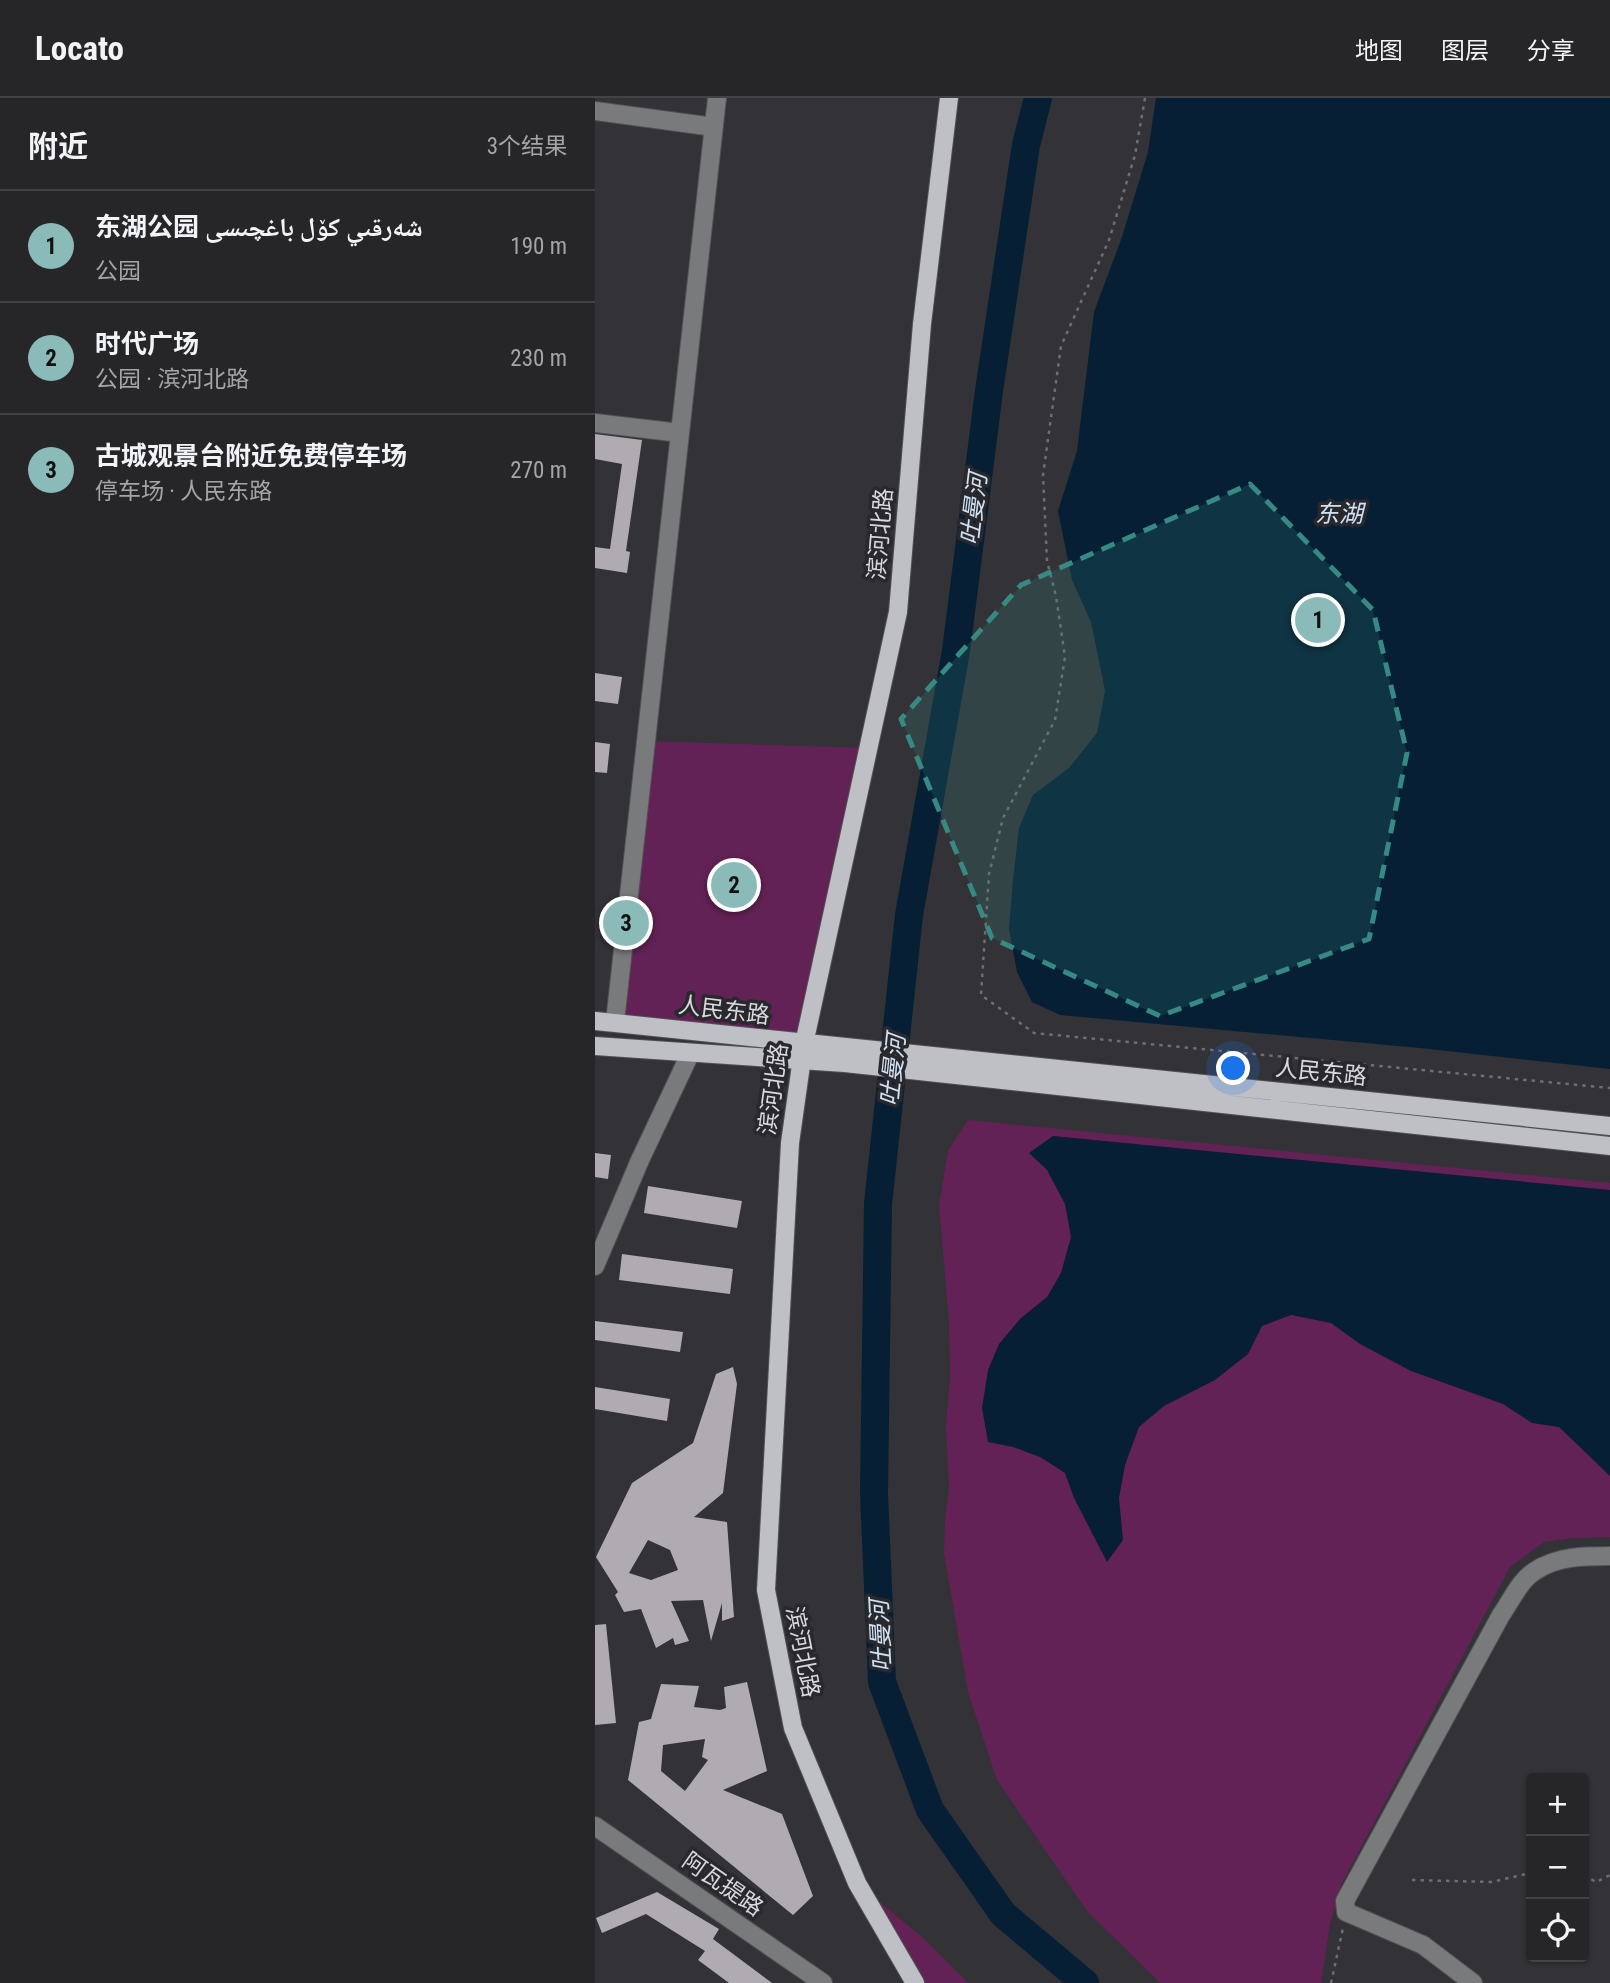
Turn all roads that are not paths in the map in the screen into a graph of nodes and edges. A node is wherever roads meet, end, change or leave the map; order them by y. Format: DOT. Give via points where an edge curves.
graph roads {
  1 [pos="717,98"];
  2 [pos="949,98"];
  3 [pos="595,111"];
  4 [pos="714,127"];
  5 [pos="595,423"];
  6 [pos="680,433"];
  7 [pos="595,1021"];
  8 [pos="615,1022"];
  9 [pos="595,1046"];
  10 [pos="802,1053"];
  11 [pos="690,1054"];
  12 [pos="986,1070"];
  13 [pos="1610,1126"];
  14 [pos="1610,1146"];
  15 [pos="595,1266"];
  16 [pos="1610,1556"];
  17 [pos="595,1826"];
  18 [pos="823,1983"];
  19 [pos="915,1983"];
  20 [pos="1473,1983"];
  1 -- 4 [label="street"];
  2 -- 10 [label="main road, 滨河北路" via="922,324 898,612"];
  3 -- 4 [label="street"];
  4 -- 6 [label="street"];
  5 -- 6 [label="street"];
  6 -- 8 [label="street"];
  7 -- 8 [label="main road, 人民东路"];
  8 -- 10 [label="main road, 人民东路"];
  9 -- 11 [label="main road, 人民东路"];
  10 -- 11 [label="main road, 人民东路"];
  10 -- 12 [label="main road, 人民东路"];
  10 -- 19 [label="main road, 滨河北路" via="790,1143 766,1590 793,1728 857,1883"];
  11 -- 15 [label="street"];
  12 -- 13 [label="main road, 人民东路"];
  12 -- 14 [label="main road, 人民东路"];
  16 -- 20 [label="street" via="1576,1556 1534,1571 1522,1584 1345,1901 1346,1912 1423,1945"];
  17 -- 18 [label="street, 阿瓦提路"];
}
